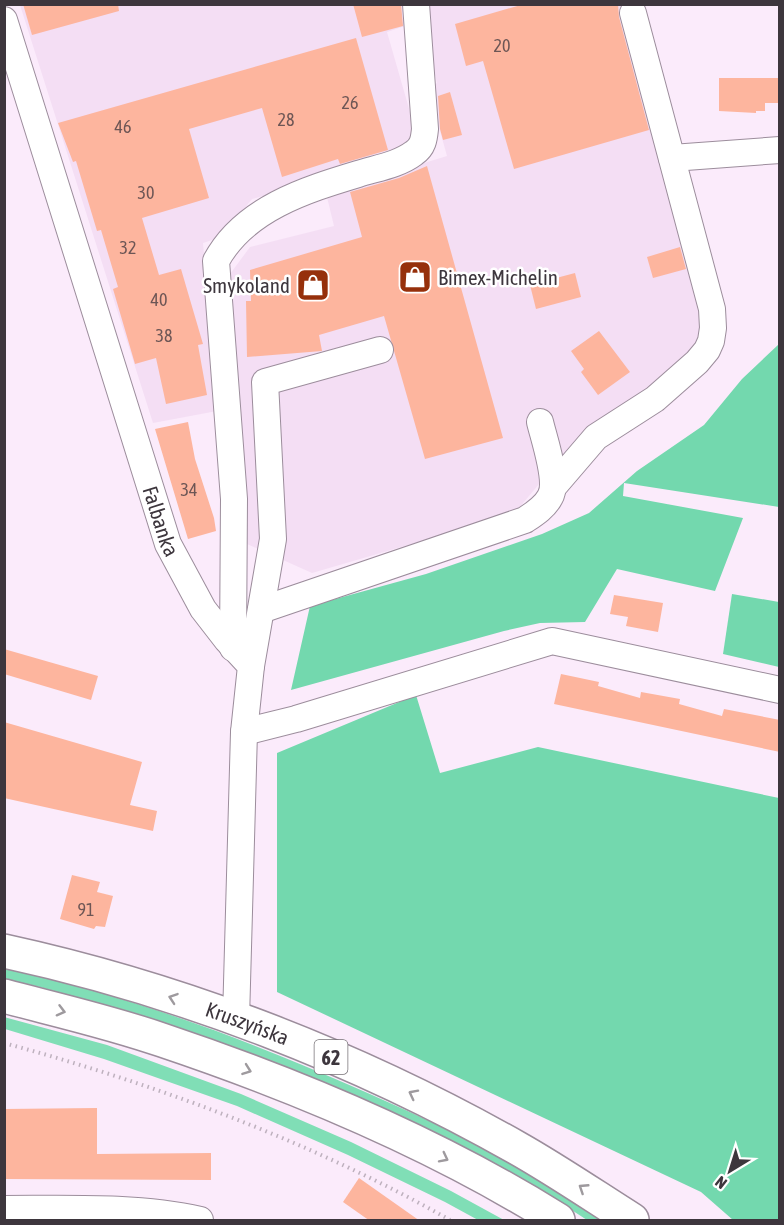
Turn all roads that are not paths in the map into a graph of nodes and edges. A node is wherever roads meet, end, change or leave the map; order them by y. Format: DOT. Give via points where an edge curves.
graph roads {
  1 [pos="416,4"];
  2 [pos="633,13"];
  3 [pos="4,20"];
  4 [pos="780,150"];
  5 [pos="672,158"];
  6 [pos="380,350"];
  7 [pos="540,422"];
  8 [pos="554,486"];
  9 [pos="261,610"];
  10 [pos="233,648"];
  11 [pos="250,666"];
  12 [pos="780,690"];
  13 [pos="244,732"];
  14 [pos="4,951"];
  15 [pos="4,996"];
  16 [pos="236,1019"];
  17 [pos="4,1209"];
  18 [pos="200,1221"];
  19 [pos="558,1221"];
  20 [pos="632,1221"];
  1 -- 10 [label="street" via="425,129 417,152 401,161 314,187 264,212 239,230 216,261 234,499"];
  2 -- 5 [label="street"];
  3 -- 10 [label="street, Falbanka" via="168,544 203,609"];
  4 -- 5 [label="street"];
  5 -- 8 [label="street" via="712,309 711,341 697,362 655,399 596,437"];
  6 -- 9 [label="street" via="265,382 273,538"];
  7 -- 8 [label="street"];
  8 -- 9 [label="street" via="540,509 516,524"];
  9 -- 11 [label="street"];
  10 -- 11 [label="street, Falbanka"];
  11 -- 13 [label="street"];
  12 -- 13 [label="street" via="552,640"];
  13 -- 16 [label="street"];
  16 -- 14 [label="main road, Kruszyńska / 62, one-way"];
  15 -- 19 [label="main road, Kruszyńska / 62, one-way" via="161,1039 282,1083 421,1146"];
  20 -- 16 [label="main road, Kruszyńska / 62, one-way" via="560,1173 478,1127 312,1048"];
  17 -- 18 [label="street" via="136,1212"];
}
